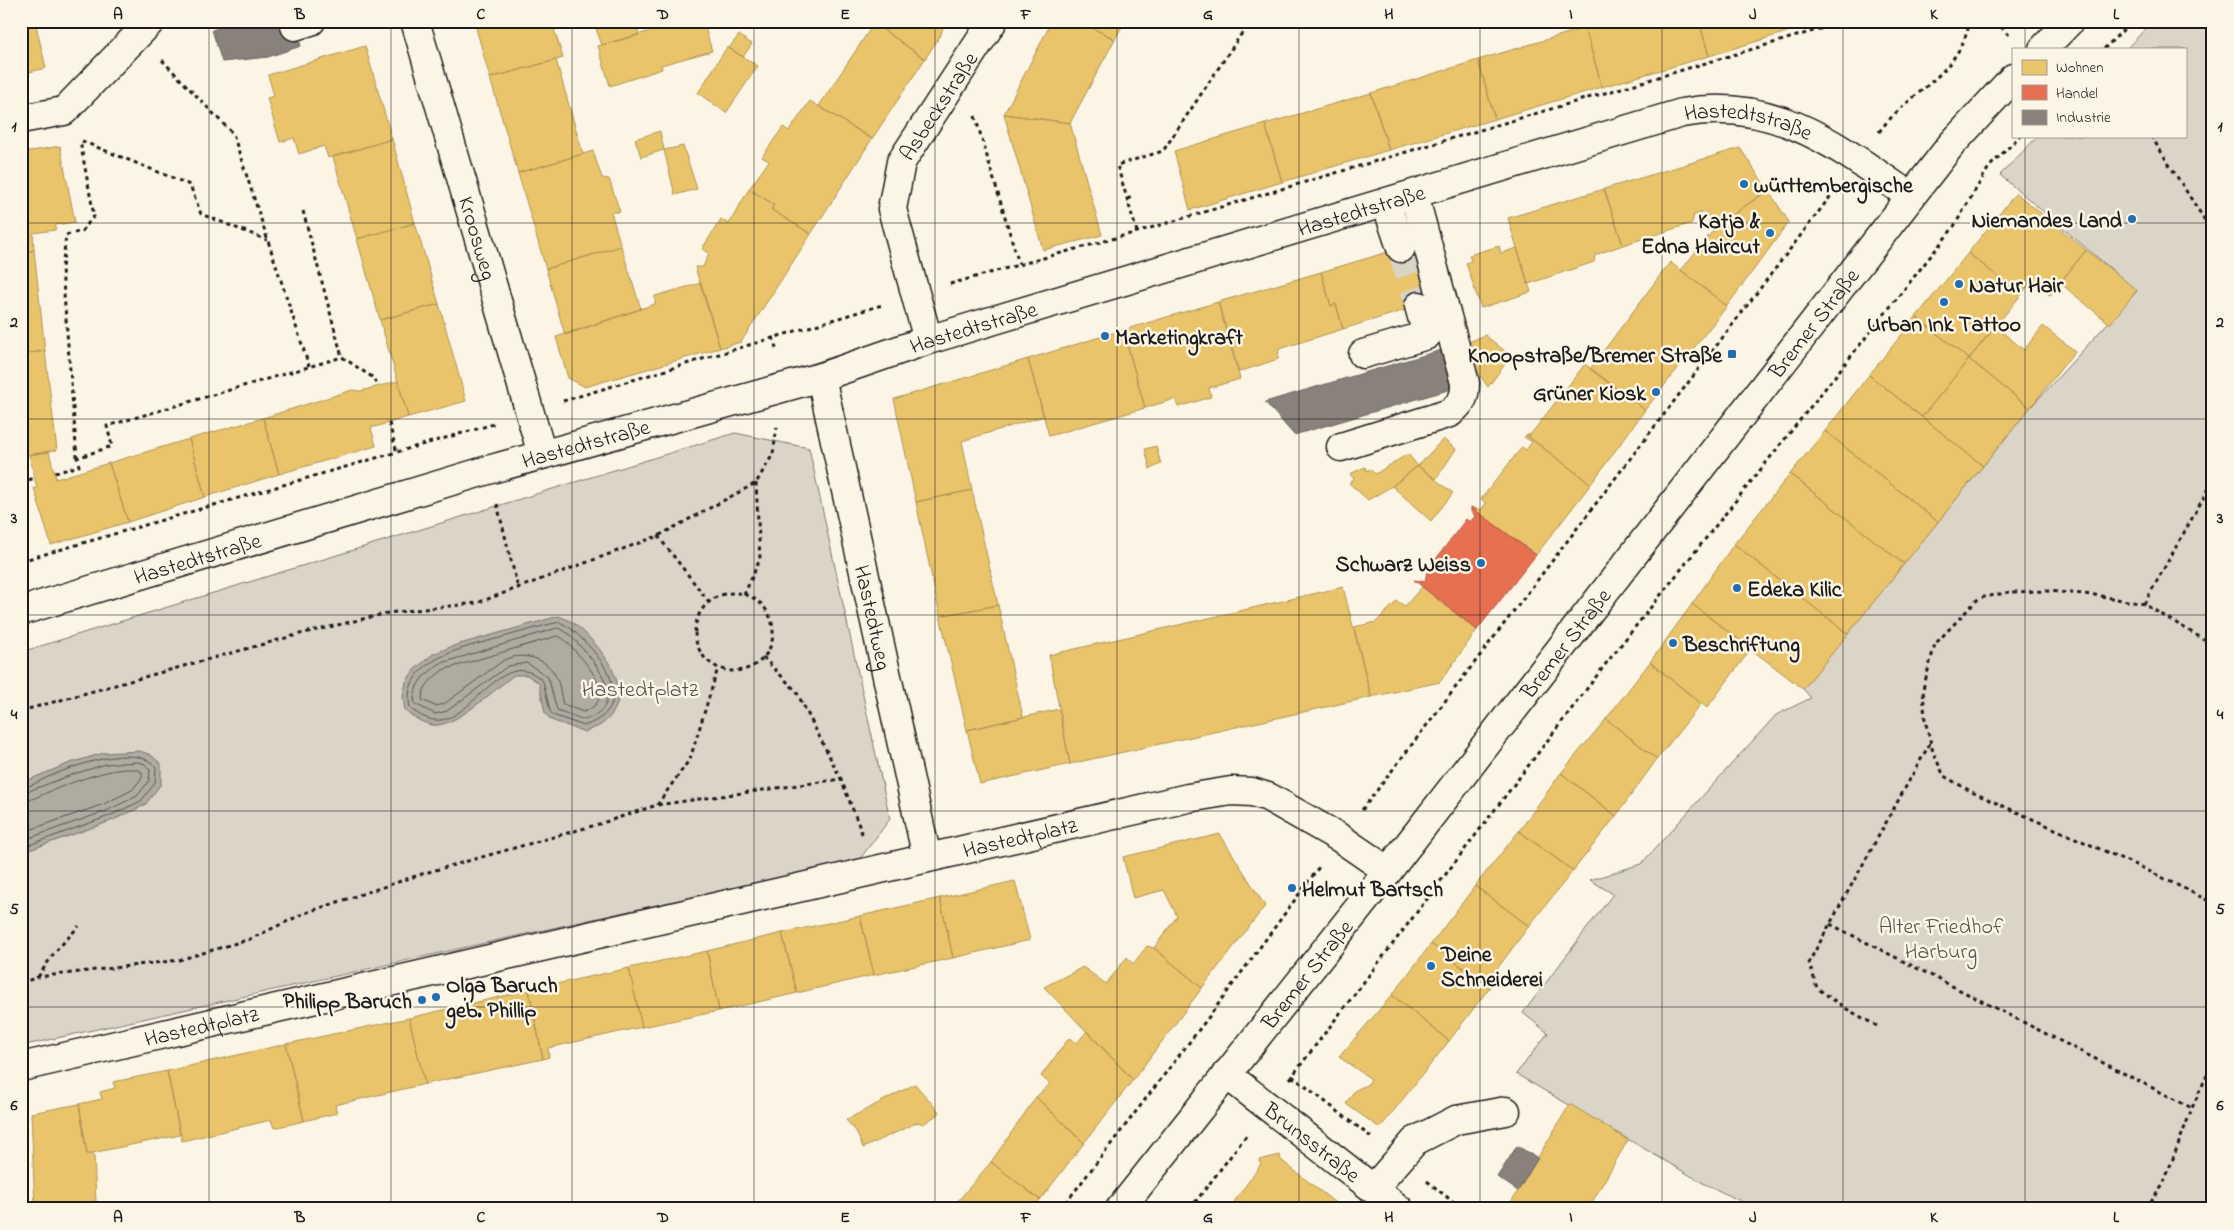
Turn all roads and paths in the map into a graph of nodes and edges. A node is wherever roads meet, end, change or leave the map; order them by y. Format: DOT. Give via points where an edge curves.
graph roads {
  1 [pos="151,21"];
  2 [pos="415,21"];
  3 [pos="993,21"];
  4 [pos="1250,21"];
  5 [pos="1836,21"];
  6 [pos="1855,21"];
  7 [pos="1970,21"];
  8 [pos="2070,21"];
  9 [pos="2132,21"];
  10 [pos="1827,27"];
  11 [pos="2044,48"];
  12 [pos="2105,48"];
  13 [pos="168,66"];
  14 [pos="961,70"];
  15 [pos="2012,79"];
  16 [pos="21,120"];
  17 [pos="1879,132"];
  18 [pos="2018,138"];
  19 [pos="2152,138"];
  20 [pos="1858,160"];
  21 [pos="1414,195"];
  22 [pos="1133,197"];
  23 [pos="1911,197"];
  24 [pos="1127,199"];
  25 [pos="1386,203"];
  26 [pos="303,211"];
  27 [pos="1137,232"];
  28 [pos="2213,233"];
  29 [pos="268,240"];
  30 [pos="1401,248"];
  31 [pos="1019,264"];
  32 [pos="942,286"];
  33 [pos="888,303"];
  34 [pos="1419,306"];
  35 [pos="928,340"];
  36 [pos="1363,354"];
  37 [pos="342,357"];
  38 [pos="309,366"];
  39 [pos="820,377"];
  40 [pos="377,386"];
  41 [pos="555,404"];
  42 [pos="498,422"];
  43 [pos="389,423"];
  44 [pos="778,425"];
  45 [pos="1341,447"];
  46 [pos="397,453"];
  47 [pos="542,454"];
  48 [pos="78,458"];
  49 [pos="55,473"];
  50 [pos="35,478"];
  51 [pos="2213,481"];
  52 [pos="21,482"];
  53 [pos="756,483"];
  54 [pos="497,503"];
  55 [pos="658,536"];
  56 [pos="21,562"];
  57 [pos="518,588"];
  58 [pos="744,595"];
  59 [pos="709,602"];
  60 [pos="2144,604"];
  61 [pos="21,612"];
  62 [pos="2213,645"];
  63 [pos="763,657"];
  64 [pos="718,668"];
  65 [pos="21,711"];
  66 [pos="1931,743"];
  67 [pos="841,780"];
  68 [pos="657,805"];
  69 [pos="1340,838"];
  70 [pos="927,858"];
  71 [pos="1388,870"];
  72 [pos="877,871"];
  73 [pos="2213,902"];
  74 [pos="1830,924"];
  75 [pos="79,926"];
  76 [pos="38,978"];
  77 [pos="21,983"];
  78 [pos="1877,1026"];
  79 [pos="2213,1062"];
  80 [pos="21,1067"];
  81 [pos="1226,1074"];
  82 [pos="1269,1107"];
  83 [pos="2192,1108"];
  84 [pos="1506,1111"];
  85 [pos="1373,1189"];
  86 [pos="1061,1209"];
  87 [pos="1120,1209"];
  88 [pos="1190,1209"];
  89 [pos="1399,1209"];
  90 [pos="2146,1209"];
  1 -- 16 [label="street" via="64,111"];
  2 -- 47 [label="street, Kroosweg"];
  3 -- 14 [label="street, Asbeckstraße"];
  4 -- 24 [label="path" via="1164,151 1117,165"];
  5 -- 10 [label="path"];
  6 -- 10 [label="path"];
  7 -- 17 [label="path" via="1967,37 1953,59"];
  8 -- 11 [label="street"];
  9 -- 12 [label="path"];
  10 -- 27 [label="path"];
  13 -- 29 [label="path" via="233,134"];
  14 -- 31 [label="path"];
  14 -- 35 [label="street, Asbeckstraße" via="901,162 892,209"];
  15 -- 23 [label="street, Bremer Straße" via="1950,145"];
  18 -- 82 [label="path" via="1989,167 1948,235 1608,661"];
  19 -- 28 [label="path"];
  20 -- 21 [label="street, Hastedtstraße" via="1779,118 1739,109 1702,109 1682,112"];
  20 -- 23 [label="street, Hastedtstraße"];
  20 -- 69 [label="path"];
  21 -- 25 [label="street, Hastedtstraße"];
  21 -- 45 [label="street" via="1465,383 1465,396 1450,412 1429,421"];
  22 -- 24 [label="path"];
  23 -- 71 [label="street, Bremer Straße"];
  24 -- 27 [label="path"];
  25 -- 30 [label="street"];
  25 -- 35 [label="street, Hastedtstraße"];
  26 -- 37 [label="path"];
  27 -- 31 [label="path"];
  29 -- 38 [label="path"];
  29 -- 48 [label="path" via="201,214 190,185 80,139 94,216 82,231 66,235 62,269"];
  31 -- 32 [label="path"];
  33 -- 41 [label="path"];
  34 -- 36 [label="street" via="1427,335"];
  35 -- 39 [label="street, Hastedtstraße"];
  37 -- 38 [label="path"];
  37 -- 40 [label="path" via="375,379"];
  38 -- 48 [label="path" via="107,426 112,446"];
  39 -- 47 [label="street, Hastedtstraße"];
  39 -- 70 [label="street, Hastedtweg"];
  42 -- 46 [label="path"];
  43 -- 46 [label="path"];
  44 -- 53 [label="path" via="773,454"];
  46 -- 56 [label="path"];
  47 -- 61 [label="street, Hastedtstraße"];
  48 -- 49 [label="path" via="79,466"];
  50 -- 52 [label="path"];
  51 -- 60 [label="path"];
  53 -- 55 [label="path"];
  53 -- 58 [label="path" via="760,559"];
  54 -- 57 [label="path"];
  55 -- 57 [label="path"];
  55 -- 59 [label="path"];
  57 -- 65 [label="path" via="477,603 388,613 300,634"];
  58 -- 59 [label="path" via="731,593"];
  58 -- 63 [label="path" via="756,600 771,621 773,634"];
  59 -- 64 [label="path" via="696,624 695,637 707,660"];
  60 -- 62 [label="path"];
  60 -- 66 [label="path" via="2096,595 2047,591 2010,592 1979,598 1935,644 1923,689 1925,720"];
  63 -- 64 [label="path" via="754,666 742,670"];
  63 -- 67 [label="path" via="796,691"];
  64 -- 68 [label="path" via="690,759"];
  66 -- 73 [label="path" via="1944,776 1974,793"];
  66 -- 74 [label="path"];
  67 -- 68 [label="path"];
  67 -- 72 [label="path"];
  68 -- 76 [label="path" via="424,873 305,913 250,939 179,960"];
  69 -- 70 [label="street, Hastedtplatz" via="1268,797 1231,791"];
  69 -- 71 [label="street, Hastedtplatz"];
  69 -- 86 [label="path" via="1211,1014"];
  70 -- 72 [label="street, Hastedtplatz"];
  71 -- 81 [label="street, Bremer Straße"];
  72 -- 80 [label="street, Hastedtplatz"];
  74 -- 78 [label="path" via="1808,962 1817,988"];
  74 -- 83 [label="path"];
  75 -- 76 [label="path" via="54,953"];
  76 -- 77 [label="path"];
  79 -- 83 [label="path"];
  81 -- 82 [label="street, Brunsstraße"];
  81 -- 87 [label="street, Bremer Straße"];
  82 -- 85 [label="street, Brunsstraße"];
  82 -- 88 [label="path"];
  83 -- 90 [label="path" via="2163,1185"];
  84 -- 85 [label="street" via="1456,1120 1414,1141"];
  85 -- 89 [label="street, Brunsstraße"];
}
